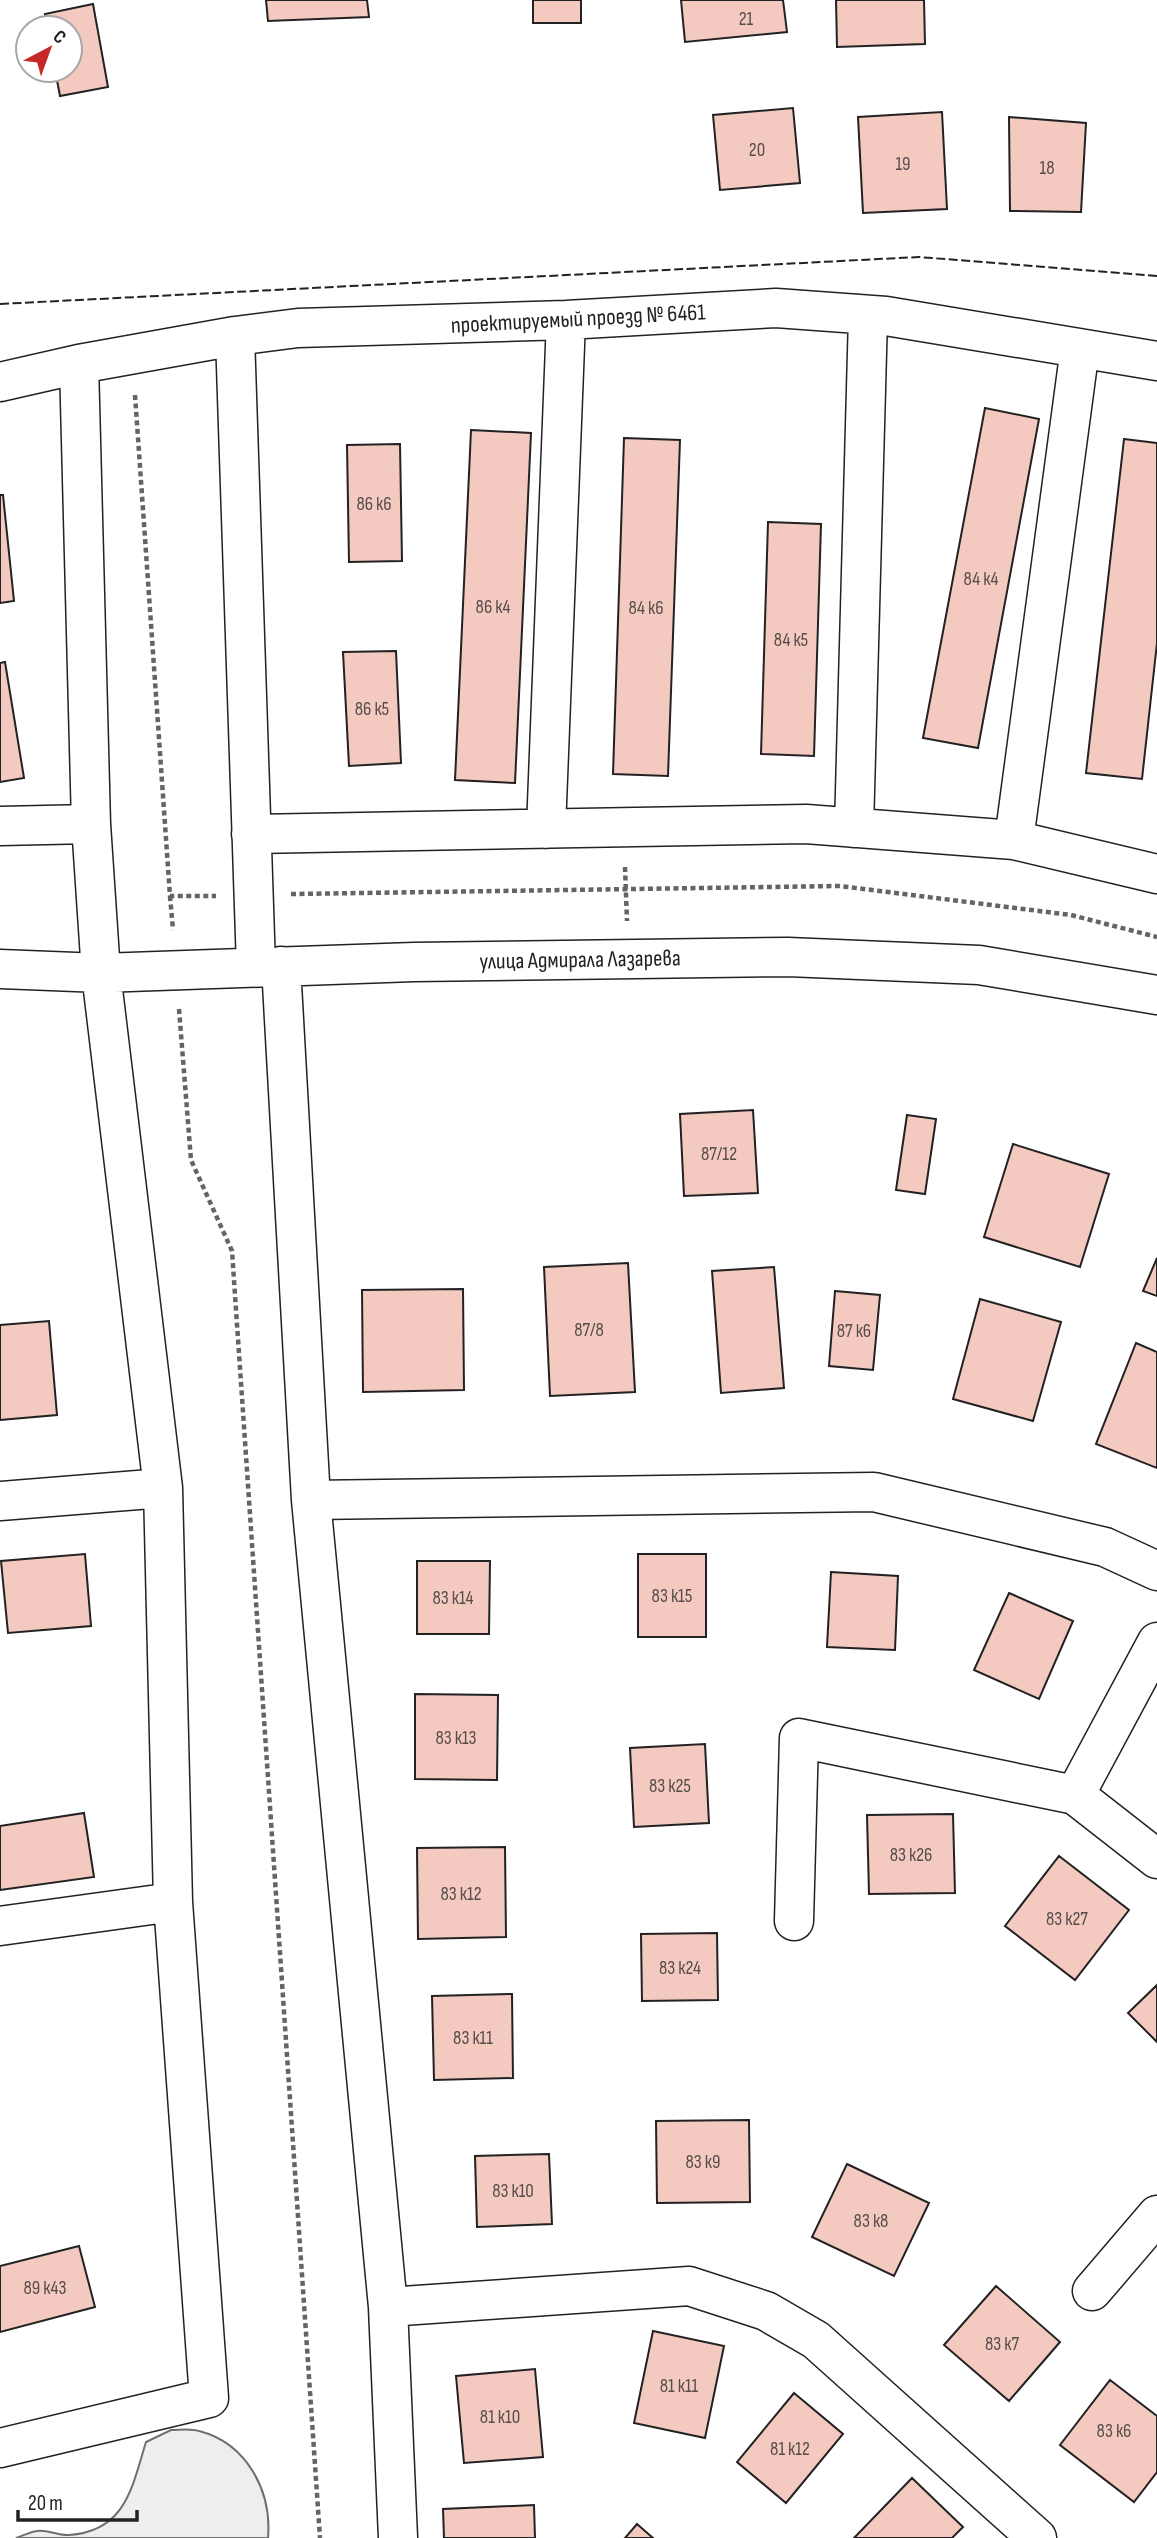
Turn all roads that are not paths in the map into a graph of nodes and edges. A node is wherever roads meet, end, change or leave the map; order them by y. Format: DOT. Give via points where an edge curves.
graph roads {
  1 [pos="868,316"];
  2 [pos="566,320"];
  3 [pos="235,336"];
  4 [pos="1080,348"];
  5 [pos="1157,361"];
  6 [pos="79,364"];
  7 [pos="0,382"];
  8 [pos="91,824"];
  9 [pos="0,826"];
  10 [pos="854,828"];
  11 [pos="546,829"];
  12 [pos="251,834"];
  13 [pos="1014,840"];
  14 [pos="1157,874"];
  15 [pos="268,966"];
  16 [pos="0,969"];
  17 [pos="101,973"];
  18 [pos="1157,995"];
  19 [pos="163,1488"];
  20 [pos="311,1500"];
  21 [pos="0,1501"];
  22 [pos="1157,1571"];
  23 [pos="1157,1642"];
  24 [pos="1075,1795"];
  25 [pos="1157,1859"];
  26 [pos="173,1902"];
  27 [pos="794,1921"];
  28 [pos="0,1926"];
  29 [pos="1157,2215"];
  30 [pos="1092,2291"];
  31 [pos="388,2307"];
  32 [pos="0,2448"];
  33 [pos="398,2538"];
  34 [pos="1037,2538"];
  1 -- 2 [label="street, проектируемый проезд № 6461" via="776,308"];
  1 -- 4 [label="street, проектируемый проезд № 6461"];
  1 -- 10 [label="street"];
  2 -- 3 [label="street, проектируемый проезд № 6461" via="298,328"];
  2 -- 11 [label="street"];
  3 -- 6 [label="street, проектируемый проезд № 6461"];
  3 -- 12 [label="street"];
  4 -- 5 [label="street, проектируемый проезд № 6461"];
  4 -- 13 [label="street"];
  6 -- 7 [label="street, проектируемый проезд № 6461"];
  6 -- 8 [label="street"];
  8 -- 9 [label="street"];
  8 -- 17 [label="street"];
  10 -- 11 [label="street" via="806,824"];
  10 -- 13 [label="street"];
  11 -- 12 [label="street"];
  12 -- 15 [label="street"];
  13 -- 14 [label="street"];
  15 -- 17 [label="street, улица Адмирала Лазарева"];
  15 -- 18 [label="street, улица Адмирала Лазарева" via="788,957 979,965"];
  15 -- 20 [label="street"];
  16 -- 17 [label="street, улица Адмирала Лазарева"];
  17 -- 19 [label="street"];
  19 -- 21 [label="street"];
  19 -- 26 [label="street"];
  20 -- 22 [label="street" via="874,1492 1105,1547"];
  20 -- 31 [label="street"];
  23 -- 24 [label="street"];
  24 -- 25 [label="street"];
  24 -- 27 [label="street" via="799,1738"];
  26 -- 28 [label="street"];
  26 -- 32 [label="street" via="209,2398"];
  29 -- 30 [label="street"];
  31 -- 33 [label="street"];
  31 -- 34 [label="street" via="689,2286 766,2311 816,2340"];
}
